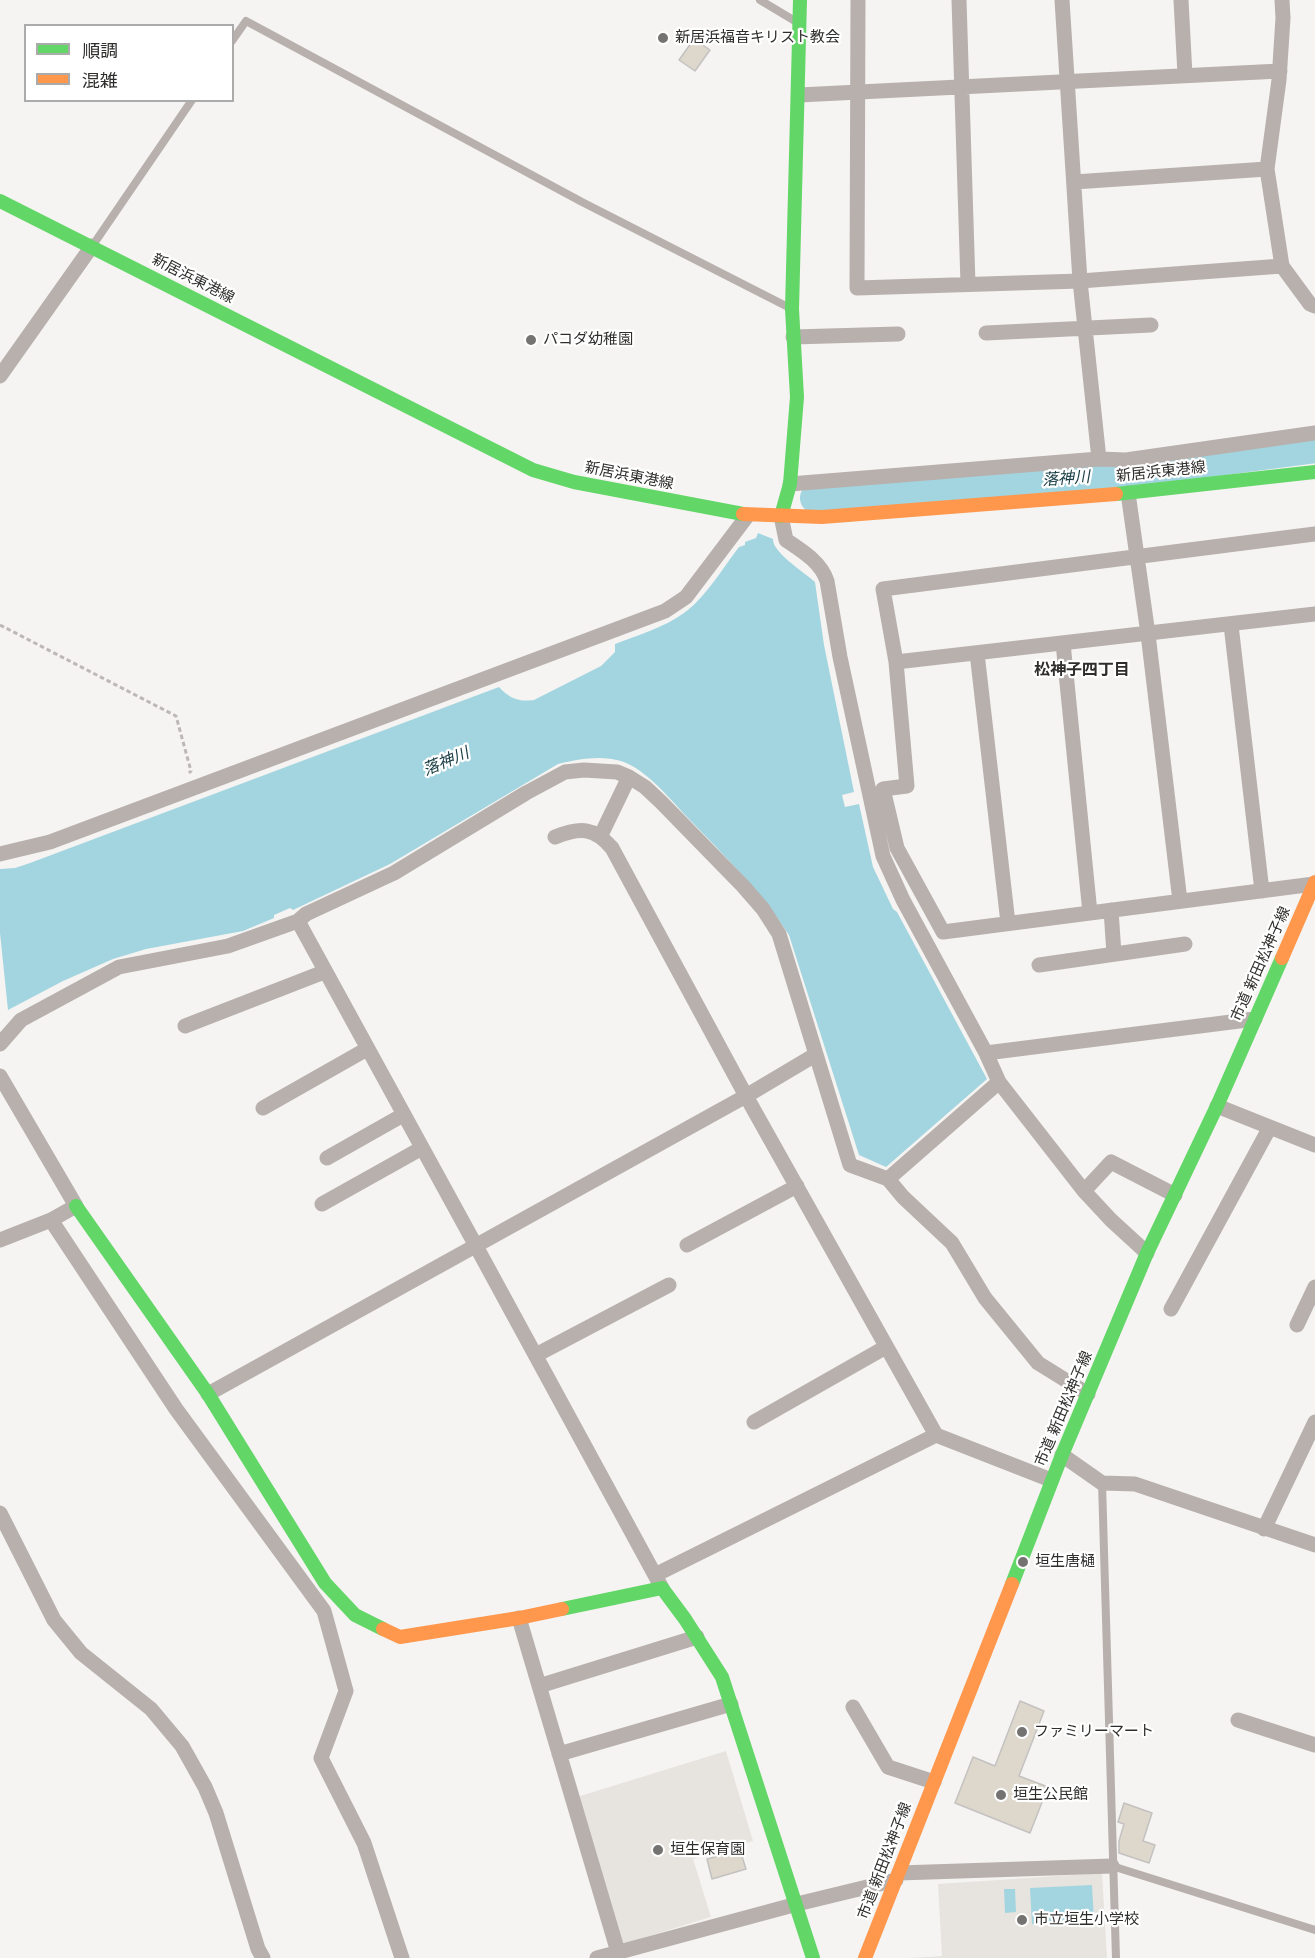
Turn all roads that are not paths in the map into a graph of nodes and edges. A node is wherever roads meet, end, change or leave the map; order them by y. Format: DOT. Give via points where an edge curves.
graph roads {
  1 [pos="760,0"];
  2 [pos="800,0"];
  3 [pos="858,0"];
  4 [pos="959,0"];
  5 [pos="1062,0"];
  6 [pos="1181,0"];
  7 [pos="1282,0"];
  8 [pos="800,24"];
  9 [pos="234,38"];
  10 [pos="1280,70"];
  11 [pos="1185,75"];
  12 [pos="1067,81"];
  13 [pos="962,87"];
  14 [pos="858,92"];
  15 [pos="799,95"];
  16 [pos="191,102"];
  17 [pos="1267,169"];
  18 [pos="1074,182"];
  19 [pos="0,201"];
  20 [pos="92,246"];
  21 [pos="1282,266"];
  22 [pos="1080,280"];
  23 [pos="968,285"];
  24 [pos="1315,306"];
  25 [pos="792,309"];
  26 [pos="1151,326"];
  27 [pos="1085,329"];
  28 [pos="986,333"];
  29 [pos="898,334"];
  30 [pos="793,337"];
  31 [pos="0,376"];
  32 [pos="1315,433"];
  33 [pos="1098,459"];
  34 [pos="1315,472"];
  35 [pos="790,484"];
  36 [pos="1128,493"];
  37 [pos="748,515"];
  38 [pos="781,516"];
  39 [pos="1315,534"];
  40 [pos="1137,556"];
  41 [pos="1315,614"];
  42 [pos="1231,625"];
  43 [pos="1148,634"];
  44 [pos="1063,643"];
  45 [pos="976,653"];
  46 [pos="896,662"];
  47 [pos="629,777"];
  48 [pos="601,835"];
  49 [pos="555,837"];
  50 [pos="0,854"];
  51 [pos="1314,883"];
  52 [pos="1262,891"];
  53 [pos="1180,901"];
  54 [pos="1111,910"];
  55 [pos="1090,913"];
  56 [pos="298,921"];
  57 [pos="1008,924"];
  58 [pos="1185,944"];
  59 [pos="1114,954"];
  60 [pos="1039,965"];
  61 [pos="324,972"];
  62 [pos="1256,1019"];
  63 [pos="185,1026"];
  64 [pos="0,1044"];
  65 [pos="367,1049"];
  66 [pos="986,1053"];
  67 [pos="815,1055"];
  68 [pos="0,1076"];
  69 [pos="999,1082"];
  70 [pos="747,1096"];
  71 [pos="1217,1106"];
  72 [pos="263,1108"];
  73 [pos="403,1115"];
  74 [pos="1270,1127"];
  75 [pos="1315,1145"];
  76 [pos="422,1148"];
  77 [pos="327,1158"];
  78 [pos="888,1179"];
  79 [pos="796,1186"];
  80 [pos="1084,1191"];
  81 [pos="1175,1195"];
  82 [pos="322,1204"];
  83 [pos="76,1206"];
  84 [pos="51,1220"];
  85 [pos="0,1240"];
  86 [pos="476,1245"];
  87 [pos="687,1245"];
  88 [pos="1147,1253"];
  89 [pos="669,1285"];
  90 [pos="1315,1287"];
  91 [pos="1171,1309"];
  92 [pos="1297,1325"];
  93 [pos="886,1347"];
  94 [pos="536,1355"];
  95 [pos="208,1394"];
  96 [pos="1088,1394"];
  97 [pos="754,1422"];
  98 [pos="1315,1422"];
  99 [pos="936,1435"];
  100 [pos="1062,1455"];
  101 [pos="1052,1479"];
  102 [pos="1102,1483"];
  103 [pos="0,1513"];
  104 [pos="1264,1529"];
  105 [pos="1315,1545"];
  106 [pos="658,1582"];
  107 [pos="519,1617"];
  108 [pos="697,1637"];
  109 [pos="539,1686"];
  110 [pos="731,1704"];
  111 [pos="853,1707"];
  112 [pos="1238,1720"];
  113 [pos="1315,1745"];
  114 [pos="559,1754"];
  115 [pos="934,1782"];
  116 [pos="1112,1866"];
  117 [pos="897,1877"];
  118 [pos="797,1904"];
  119 [pos="1315,1930"];
  120 [pos="618,1952"];
  121 [pos="263,1958"];
  122 [pos="402,1958"];
  123 [pos="597,1958"];
  124 [pos="813,1958"];
  125 [pos="865,1958"];
  126 [pos="1116,1958"];
  1 -- 8 [label="lane"];
  2 -- 8 [label="street"];
  3 -- 14 [label="street"];
  4 -- 13 [label="street"];
  5 -- 12 [label="street"];
  6 -- 11 [label="street"];
  7 -- 10 [label="street"];
  8 -- 15 [label="street"];
  9 -- 25 [label="lane" via="246,21 582,202"];
  10 -- 11 [label="street"];
  10 -- 17 [label="street"];
  11 -- 12 [label="street"];
  12 -- 13 [label="street"];
  12 -- 18 [label="street"];
  13 -- 14 [label="street"];
  13 -- 23 [label="street"];
  14 -- 15 [label="street"];
  14 -- 23 [label="street" via="857,288"];
  15 -- 25 [label="street"];
  16 -- 20 [label="lane"];
  17 -- 18 [label="street"];
  17 -- 21 [label="street"];
  18 -- 22 [label="street"];
  19 -- 20 [label="street, 新居浜東港線"];
  20 -- 31 [label="street"];
  20 -- 37 [label="street, 新居浜東港線" via="533,470 574,483"];
  21 -- 22 [label="street"];
  21 -- 24 [label="street"];
  22 -- 23 [label="street"];
  22 -- 27 [label="street"];
  25 -- 30 [label="street"];
  26 -- 27 [label="street"];
  27 -- 28 [label="street"];
  27 -- 33 [label="street"];
  29 -- 30 [label="street"];
  30 -- 35 [label="street" via="797,397"];
  32 -- 33 [label="street" via="1126,460"];
  33 -- 35 [label="street"];
  34 -- 36 [label="street, 新居浜東港線"];
  35 -- 38 [label="street"];
  36 -- 38 [label="street, 新居浜東港線" via="822,518"];
  36 -- 40 [label="street"];
  37 -- 38 [label="street, 新居浜東港線"];
  37 -- 50 [label="street" via="686,597 665,611 50,842"];
  38 -- 66 [label="street" via="786,540 818,564 827,581 883,856"];
  39 -- 40 [label="street"];
  40 -- 43 [label="street"];
  40 -- 46 [label="street" via="883,589"];
  41 -- 42 [label="street"];
  42 -- 43 [label="street"];
  42 -- 52 [label="street"];
  43 -- 44 [label="street"];
  43 -- 53 [label="street"];
  44 -- 45 [label="street"];
  44 -- 55 [label="street"];
  45 -- 46 [label="street"];
  45 -- 57 [label="street"];
  46 -- 57 [label="street" via="907,786 883,789 897,848 943,932"];
  47 -- 48 [label="street"];
  47 -- 56 [label="street" via="617,772 565,772 394,873"];
  47 -- 67 [label="street" via="661,802 763,909 779,934"];
  48 -- 49 [label="street" via="573,830"];
  48 -- 70 [label="street" via="612,848"];
  51 -- 52 [label="street"];
  51 -- 62 [label="street, 市道 新田松神子線"];
  52 -- 53 [label="street"];
  53 -- 54 [label="street"];
  54 -- 55 [label="street"];
  54 -- 59 [label="street"];
  55 -- 57 [label="street"];
  56 -- 61 [label="street"];
  56 -- 64 [label="street" via="228,945 119,968 21,1020"];
  58 -- 59 [label="street"];
  59 -- 60 [label="street"];
  61 -- 63 [label="street"];
  61 -- 65 [label="street"];
  62 -- 66 [label="street"];
  62 -- 71 [label="street, 市道 新田松神子線"];
  65 -- 72 [label="street"];
  65 -- 73 [label="street"];
  66 -- 69 [label="street"];
  67 -- 70 [label="street"];
  67 -- 78 [label="street" via="850,1165"];
  68 -- 83 [label="street"];
  69 -- 78 [label="street"];
  69 -- 80 [label="street"];
  70 -- 79 [label="street"];
  70 -- 86 [label="street"];
  71 -- 74 [label="street"];
  71 -- 81 [label="street, 市道 新田松神子線"];
  73 -- 76 [label="street"];
  73 -- 77 [label="street"];
  74 -- 75 [label="street"];
  74 -- 91 [label="street"];
  76 -- 82 [label="street"];
  76 -- 86 [label="street"];
  78 -- 96 [label="street" via="952,1243 985,1298 1038,1363"];
  79 -- 87 [label="street"];
  79 -- 93 [label="street"];
  80 -- 81 [label="street" via="1111,1162"];
  80 -- 88 [label="street"];
  81 -- 88 [label="street, 市道 新田松神子線"];
  83 -- 84 [label="street"];
  83 -- 95 [label="street"];
  84 -- 85 [label="street"];
  84 -- 122 [label="street" via="176,1409 324,1611 346,1691 321,1758 364,1843"];
  86 -- 94 [label="street"];
  86 -- 95 [label="street"];
  88 -- 96 [label="street, 市道 新田松神子線"];
  89 -- 94 [label="street"];
  90 -- 92 [label="street"];
  93 -- 97 [label="street"];
  93 -- 99 [label="street"];
  94 -- 106 [label="street"];
  95 -- 107 [label="street" via="325,1583 355,1615 400,1637"];
  96 -- 100 [label="street, 市道 新田松神子線"];
  98 -- 104 [label="street"];
  99 -- 101 [label="street"];
  99 -- 106 [label="street"];
  100 -- 101 [label="street, 市道 新田松神子線"];
  100 -- 102 [label="street"];
  101 -- 115 [label="street, 市道 新田松神子線"];
  102 -- 104 [label="street" via="1135,1484"];
  102 -- 116 [label="lane"];
  103 -- 121 [label="street" via="54,1620 81,1653 151,1709 182,1746 216,1813"];
  104 -- 105 [label="street"];
  106 -- 107 [label="street"];
  106 -- 108 [label="street"];
  107 -- 109 [label="street"];
  108 -- 109 [label="street"];
  108 -- 110 [label="street" via="722,1677"];
  109 -- 114 [label="street"];
  110 -- 114 [label="street"];
  110 -- 118 [label="street"];
  111 -- 115 [label="street" via="888,1767"];
  112 -- 113 [label="street"];
  114 -- 120 [label="street"];
  115 -- 117 [label="street, 市道 新田松神子線"];
  116 -- 117 [label="street"];
  116 -- 119 [label="lane"];
  116 -- 126 [label="lane"];
  117 -- 118 [label="street"];
  117 -- 125 [label="street, 市道 新田松神子線"];
  118 -- 120 [label="street"];
  118 -- 124 [label="street"];
  120 -- 123 [label="street"];
}
